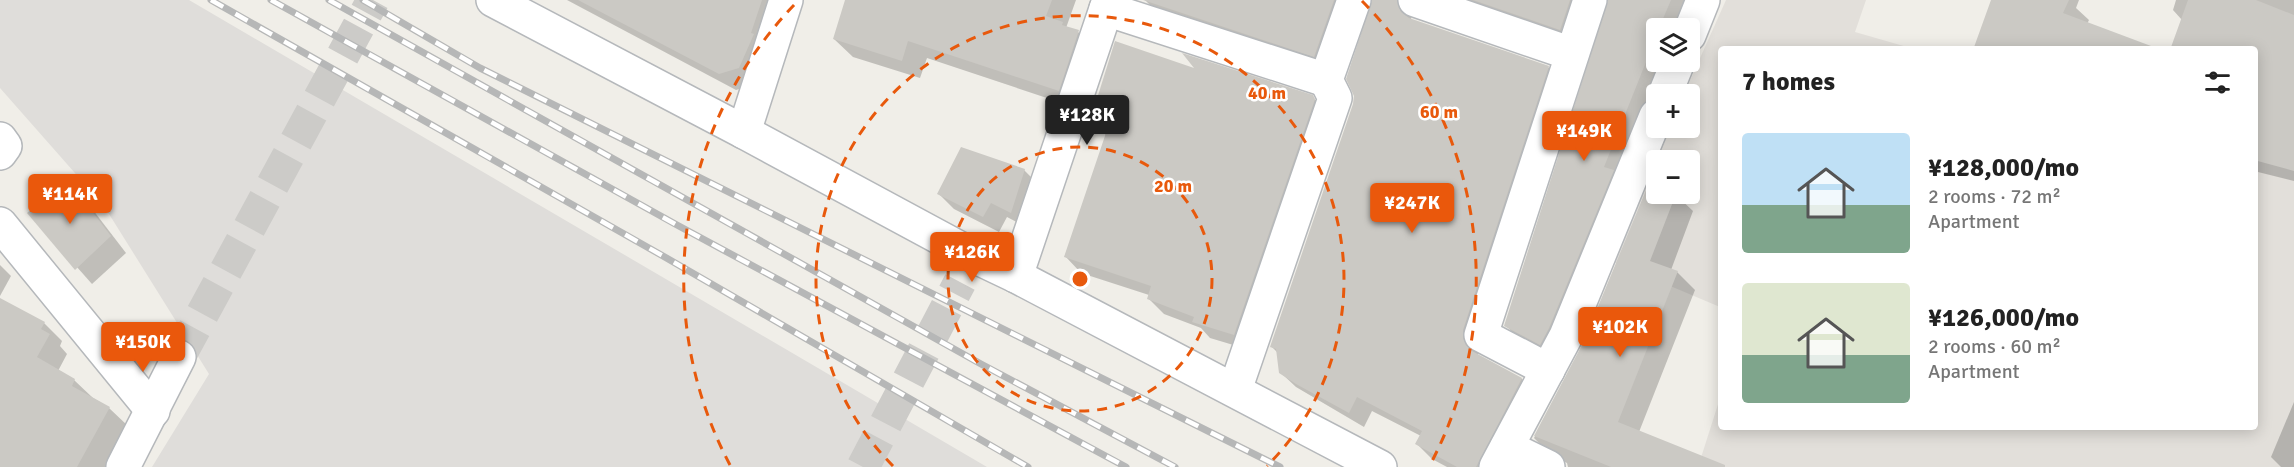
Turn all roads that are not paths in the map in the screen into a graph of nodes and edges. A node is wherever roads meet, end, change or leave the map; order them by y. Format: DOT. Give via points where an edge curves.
graph roads {
  1 [pos="493,0"];
  2 [pos="786,0"];
  3 [pos="1354,0"];
  4 [pos="1415,0"];
  5 [pos="1590,0"];
  6 [pos="1703,0"];
  7 [pos="1107,5"];
  8 [pos="1696,18"];
  9 [pos="1572,54"];
  10 [pos="1326,80"];
  11 [pos="744,132"];
  12 [pos="1647,138"];
  13 [pos="0,139"];
  14 [pos="0,153"];
  15 [pos="0,224"];
  16 [pos="1016,276"];
  17 [pos="179,357"];
  18 [pos="1548,369"];
  19 [pos="1235,390"];
  20 [pos="153,411"];
  21 [pos="1502,457"];
  22 [pos="123,467"];
  23 [pos="1380,467"];
  24 [pos="1548,467"];
  1 -- 11 [label="street"];
  2 -- 11 [label="street"];
  3 -- 10 [label="street"];
  4 -- 9 [label="street"];
  5 -- 9 [label="street"];
  6 -- 8 [label="street"];
  7 -- 10 [label="street"];
  7 -- 16 [label="street"];
  9 -- 18 [label="street" via="1481,335"];
  10 -- 19 [label="street" via="1335,98"];
  11 -- 16 [label="street" via="967,269"];
  12 -- 18 [label="street" via="1566,336"];
  13 -- 14 [label="street" via="5,146"];
  15 -- 20 [label="street"];
  16 -- 19 [label="street"];
  17 -- 20 [label="street"];
  18 -- 21 [label="street"];
  19 -- 23 [label="street"];
  20 -- 22 [label="street"];
  21 -- 24 [label="street"];
}
